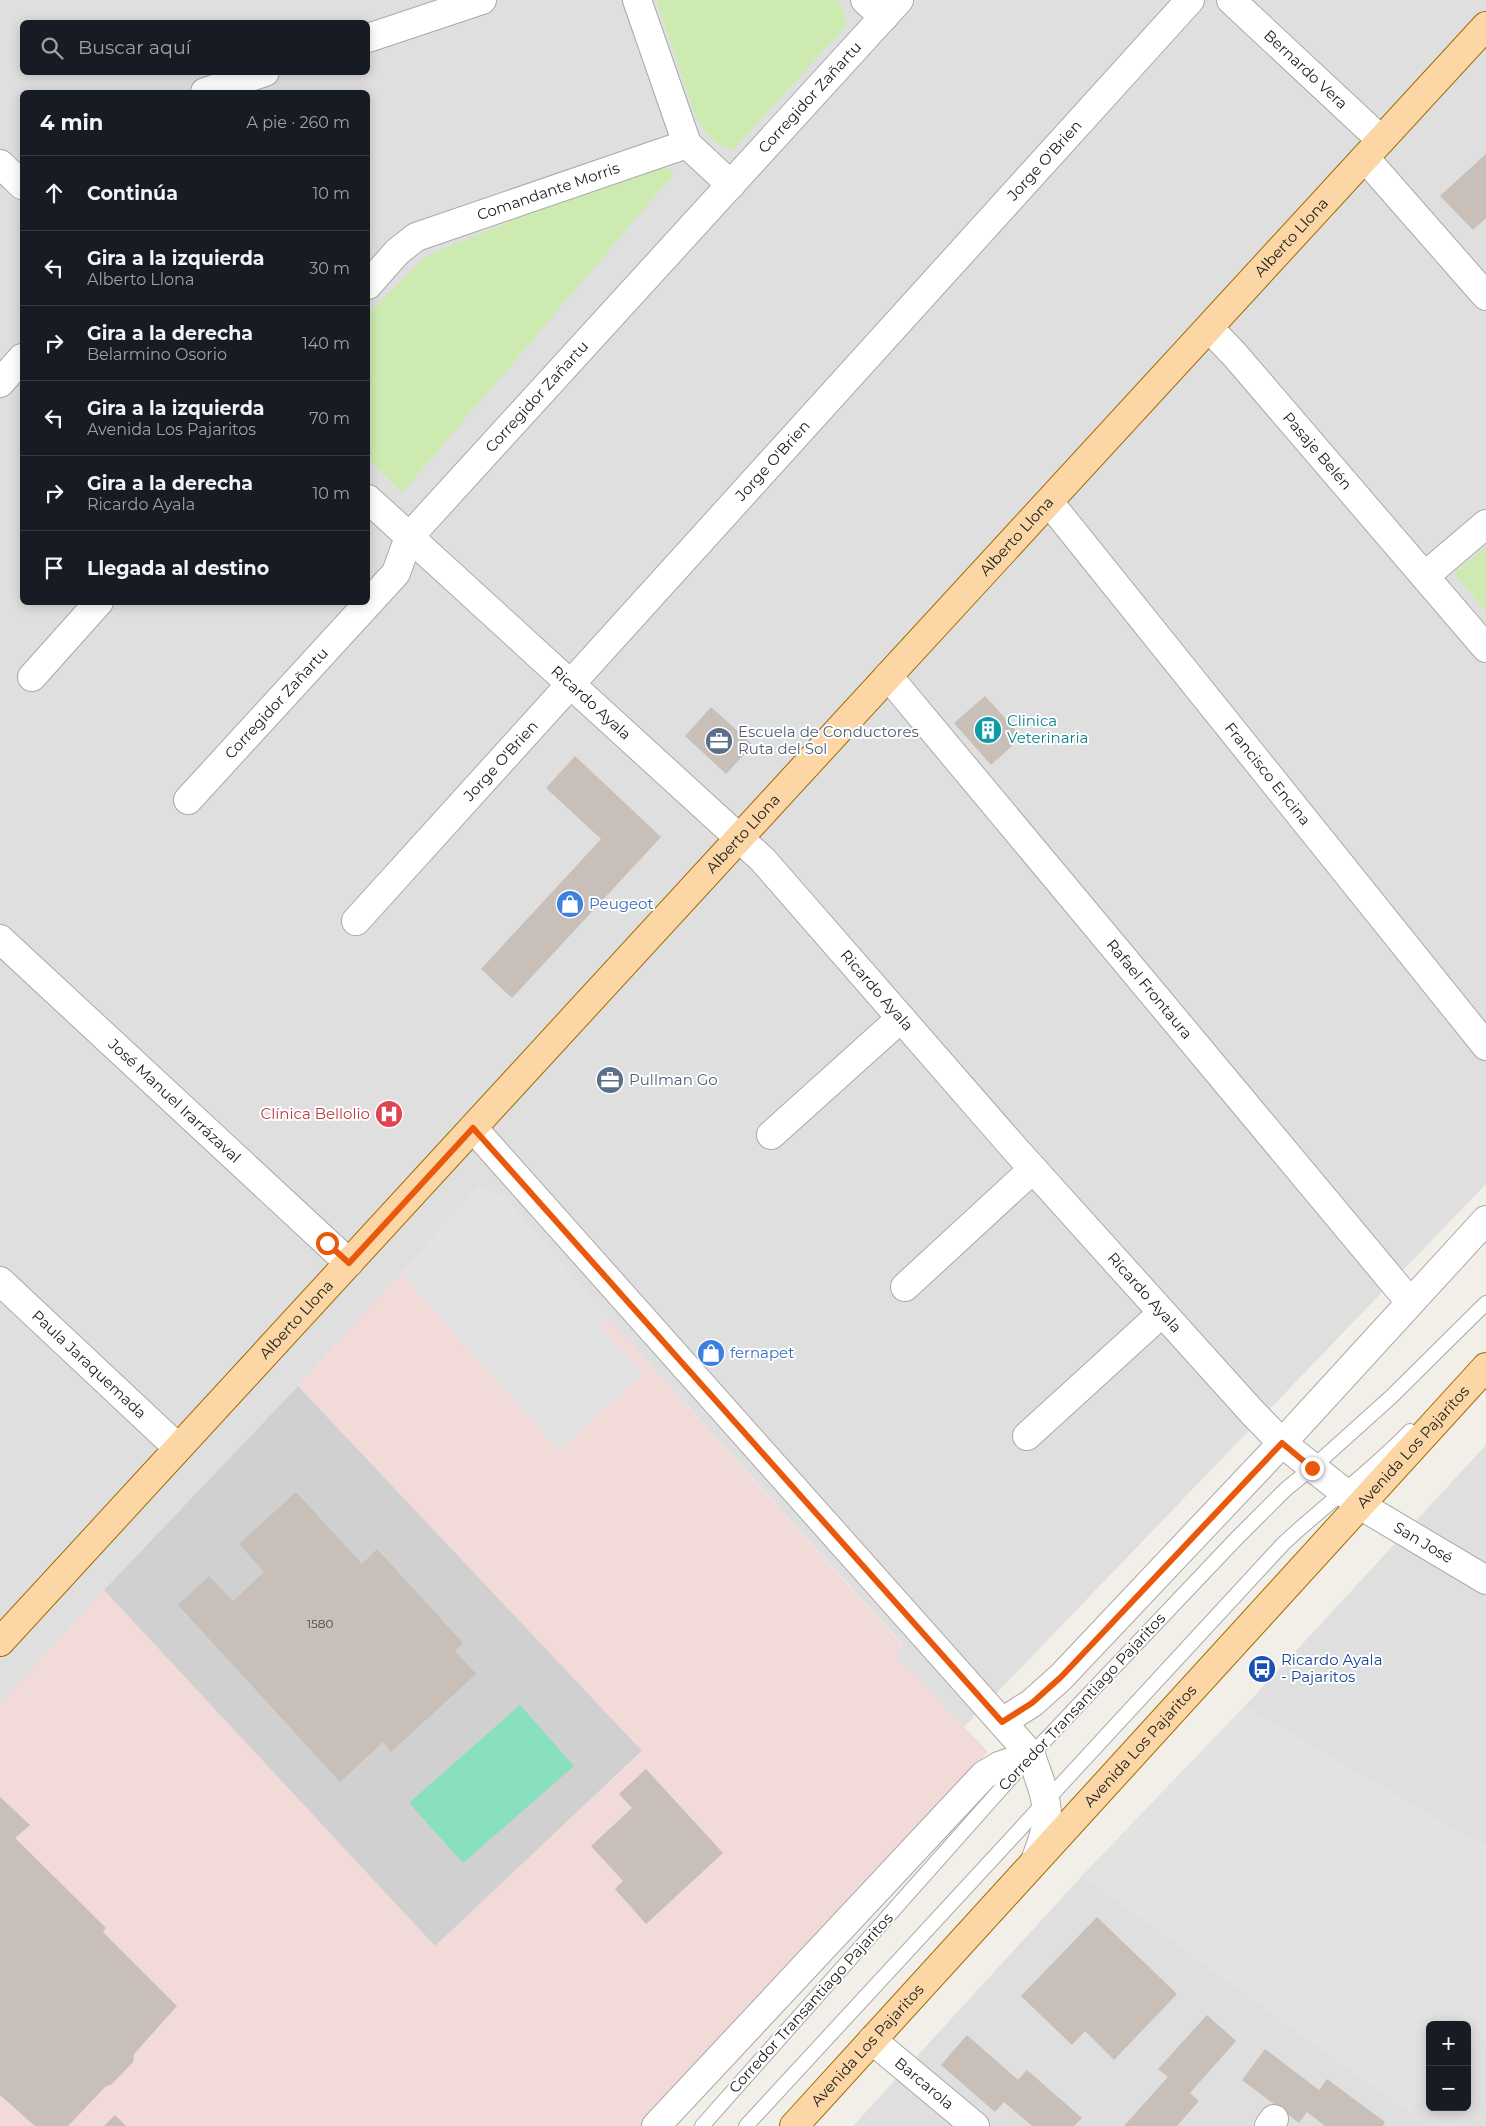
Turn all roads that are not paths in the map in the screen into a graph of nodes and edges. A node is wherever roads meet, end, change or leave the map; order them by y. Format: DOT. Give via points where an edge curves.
graph roads {
  1 [pos="482,0"];
  2 [pos="637,0"];
  3 [pos="1190,0"];
  4 [pos="1231,0"];
  5 [pos="883,6"];
  6 [pos="1486,26"];
  7 [pos="370,37"];
  8 [pos="256,75"];
  9 [pos="211,90"];
  10 [pos="687,144"];
  11 [pos="1373,149"];
  12 [pos="0,164"];
  13 [pos="20,183"];
  14 [pos="731,185"];
  15 [pos="370,283"];
  16 [pos="1486,296"];
  17 [pos="1209,328"];
  18 [pos="20,360"];
  19 [pos="0,383"];
  20 [pos="370,501"];
  21 [pos="1048,502"];
  22 [pos="1486,524"];
  23 [pos="410,537"];
  24 [pos="1425,576"];
  25 [pos="370,601"];
  26 [pos="96,605"];
  27 [pos="367,605"];
  28 [pos="1486,648"];
  29 [pos="888,676"];
  30 [pos="32,677"];
  31 [pos="571,683"];
  32 [pos="188,800"];
  33 [pos="740,837"];
  34 [pos="356,921"];
  35 [pos="0,938"];
  36 [pos="901,1018"];
  37 [pos="1486,1046"];
  38 [pos="473,1128"];
  39 [pos="771,1136"];
  40 [pos="1033,1169"];
  41 [pos="1486,1220"];
  42 [pos="349,1263"];
  43 [pos="0,1281"];
  44 [pos="905,1287"];
  45 [pos="1410,1302"];
  46 [pos="1486,1303"];
  47 [pos="1162,1313"];
  48 [pos="1486,1351"];
  49 [pos="1486,1367"];
  50 [pos="1027,1436"];
  51 [pos="1282,1443"];
  52 [pos="178,1448"];
  53 [pos="1312,1468"];
  54 [pos="1352,1498"];
  55 [pos="1486,1580"];
  56 [pos="0,1642"];
  57 [pos="1002,1722"];
  58 [pos="1031,1754"];
  59 [pos="1045,1801"];
  60 [pos="1035,1862"];
  61 [pos="872,2040"];
  62 [pos="656,2126"];
  63 [pos="702,2126"];
  64 [pos="746,2126"];
  65 [pos="794,2126"];
  66 [pos="975,2126"];
  1 -- 7 [label="street"];
  2 -- 10 [label="street"];
  3 -- 31 [label="street, Jorge O'Brien"];
  4 -- 11 [label="street, Bernardo Vera"];
  5 -- 14 [label="street, Corregidor Zañartu"];
  6 -- 11 [label="main road, Alberto Llona"];
  8 -- 9 [label="street"];
  10 -- 14 [label="street"];
  10 -- 15 [label="street, Comandante Morris" via="416,237 397,252"];
  11 -- 16 [label="street, Bernardo Vera"];
  11 -- 17 [label="main road, Alberto Llona"];
  12 -- 13 [label="street"];
  14 -- 23 [label="street, Corregidor Zañartu"];
  17 -- 21 [label="main road, Alberto Llona"];
  17 -- 24 [label="street, Pasaje Belén"];
  18 -- 19 [label="street"];
  20 -- 23 [label="street, Ricardo Ayala"];
  21 -- 29 [label="main road, Alberto Llona"];
  21 -- 37 [label="street, Francisco Encina"];
  22 -- 24 [label="street"];
  23 -- 25 [label="street, Corregidor Zañartu" via="396,573"];
  23 -- 31 [label="street, Ricardo Ayala"];
  24 -- 28 [label="street, Pasaje Belén"];
  26 -- 30 [label="street"];
  27 -- 32 [label="street, Corregidor Zañartu"];
  29 -- 33 [label="main road, Alberto Llona"];
  29 -- 45 [label="street, Rafael Frontaura"];
  31 -- 33 [label="street, Ricardo Ayala"];
  31 -- 34 [label="street, Jorge O'Brien"];
  33 -- 36 [label="street, Ricardo Ayala"];
  33 -- 38 [label="main road, Alberto Llona"];
  35 -- 42 [label="street, José Manuel Irarrázaval"];
  36 -- 39 [label="street"];
  36 -- 40 [label="street, Ricardo Ayala"];
  38 -- 42 [label="main road, Alberto Llona"];
  38 -- 57 [label="street"];
  40 -- 44 [label="street"];
  40 -- 47 [label="street, Ricardo Ayala"];
  41 -- 45 [label="street"];
  42 -- 52 [label="main road, Alberto Llona"];
  43 -- 52 [label="street, Paula Jaraquemada"];
  45 -- 51 [label="street"];
  46 -- 53 [label="lane, Corredor Transantiago Pajaritos" via="1391,1397"];
  47 -- 50 [label="street"];
  47 -- 51 [label="street, Ricardo Ayala"];
  48 -- 54 [label="lane"];
  49 -- 54 [label="main road, Avenida Los Pajaritos"];
  51 -- 53 [label="street, Ricardo Ayala"];
  51 -- 57 [label="street" via="1061,1677 1032,1703"];
  52 -- 56 [label="main road, Alberto Llona"];
  53 -- 54 [label="street, Ricardo Ayala"];
  53 -- 58 [label="lane, Corredor Transantiago Pajaritos" via="1236,1539"];
  54 -- 55 [label="street, San José"];
  54 -- 59 [label="lane" via="1312,1516 1283,1544"];
  54 -- 60 [label="main road, Avenida Los Pajaritos"];
  57 -- 58 [label="street"];
  58 -- 59 [label="street"];
  58 -- 62 [label="street" via="984,1775"];
  58 -- 63 [label="lane, Corredor Transantiago Pajaritos"];
  59 -- 60 [label="street" via="1047,1816"];
  59 -- 64 [label="lane"];
  60 -- 61 [label="main road, Avenida Los Pajaritos"];
  61 -- 65 [label="main road, Avenida Los Pajaritos"];
  61 -- 66 [label="street, Barcarola"];
}
